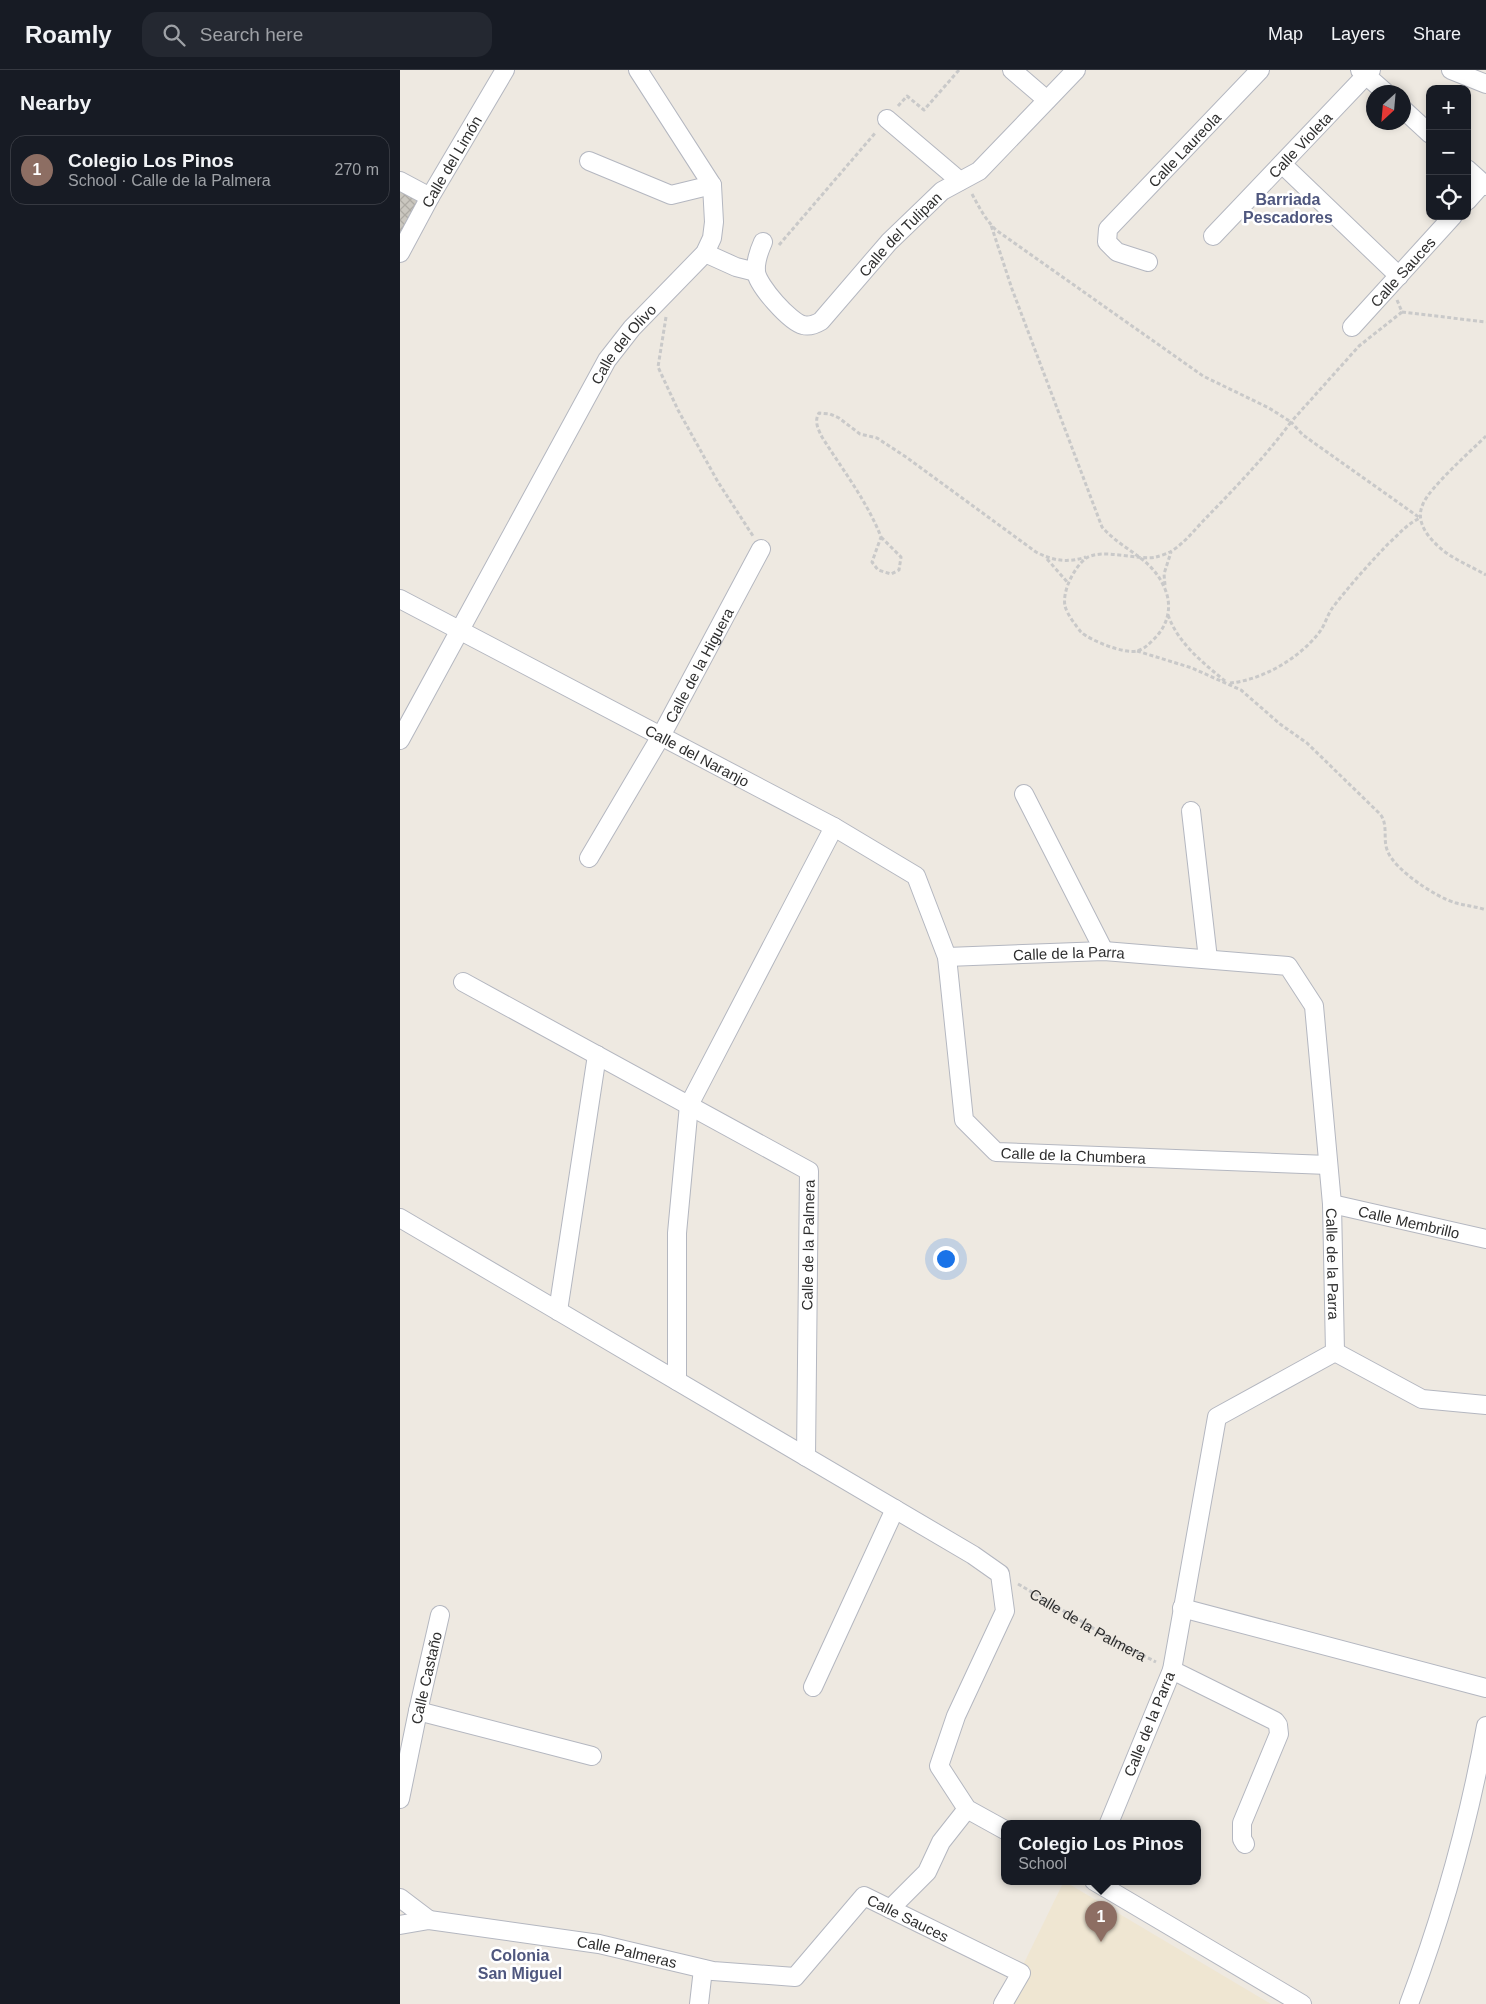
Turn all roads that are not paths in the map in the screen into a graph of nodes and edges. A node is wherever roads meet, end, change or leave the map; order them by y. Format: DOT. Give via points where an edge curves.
graph roads {
  1 [pos="505,70"];
  2 [pos="638,70"];
  3 [pos="1012,70"];
  4 [pos="1076,70"];
  5 [pos="1260,70"];
  6 [pos="1451,70"];
  7 [pos="1366,72"];
  8 [pos="1486,84"];
  9 [pos="1378,85"];
  10 [pos="1047,100"];
  11 [pos="1411,116"];
  12 [pos="888,119"];
  13 [pos="1426,130"];
  14 [pos="588,161"];
  15 [pos="1282,164"];
  16 [pos="1471,173"];
  17 [pos="400,181"];
  18 [pos="960,181"];
  19 [pos="712,185"];
  20 [pos="1484,185"];
  21 [pos="430,197"];
  22 [pos="1471,197"];
  23 [pos="1449,220"];
  24 [pos="1213,236"];
  25 [pos="769,246"];
  26 [pos="705,252"];
  27 [pos="400,253"];
  28 [pos="1148,262"];
  29 [pos="756,272"];
  30 [pos="1394,280"];
  31 [pos="1352,326"];
  32 [pos="761,549"];
  33 [pos="400,599"];
  34 [pos="460,630"];
  35 [pos="660,736"];
  36 [pos="400,740"];
  37 [pos="1024,794"];
  38 [pos="1191,811"];
  39 [pos="834,827"];
  40 [pos="589,858"];
  41 [pos="1104,951"];
  42 [pos="947,957"];
  43 [pos="1208,959"];
  44 [pos="463,982"];
  45 [pos="597,1055"];
  46 [pos="689,1105"];
  47 [pos="1328,1165"];
  48 [pos="1332,1204"];
  49 [pos="400,1218"];
  50 [pos="1486,1240"];
  51 [pos="558,1311"];
  52 [pos="1336,1352"];
  53 [pos="677,1381"];
  54 [pos="1486,1405"];
  55 [pos="806,1457"];
  56 [pos="895,1509"];
  57 [pos="1182,1608"];
  58 [pos="440,1615"];
  59 [pos="1172,1670"];
  60 [pos="813,1686"];
  61 [pos="1486,1688"];
  62 [pos="418,1710"];
  63 [pos="1486,1726"];
  64 [pos="592,1756"];
  65 [pos="400,1799"];
  66 [pos="967,1809"];
  67 [pos="1110,1820"];
  68 [pos="1001,1828"];
  69 [pos="1245,1844"];
  70 [pos="1101,1885"];
  71 [pos="400,1898"];
  72 [pos="890,1909"];
  73 [pos="429,1920"];
  74 [pos="400,1925"];
  75 [pos="703,1969"];
  76 [pos="795,1977"];
  77 [pos="699,2004"];
  78 [pos="1003,2004"];
  79 [pos="1302,2004"];
  80 [pos="1409,2004"];
  1 -- 21 [label="street, Calle del Limón"];
  2 -- 19 [label="street, Calle del Olivo"];
  3 -- 10 [label="street"];
  4 -- 10 [label="street, Calle del Tulipan"];
  5 -- 28 [label="street, Calle Laureola" via="1108,229 1107,242 1113,250"];
  6 -- 8 [label="street"];
  7 -- 9 [label="street"];
  7 -- 15 [label="street, Calle Violeta"];
  10 -- 18 [label="street, Calle del Tulipan" via="979,171"];
  11 -- 13 [label="street"];
  12 -- 18 [label="street"];
  14 -- 19 [label="street" via="671,195"];
  15 -- 24 [label="street, Calle Violeta"];
  15 -- 30 [label="street"];
  16 -- 20 [label="street"];
  17 -- 21 [label="street"];
  18 -- 29 [label="street, Calle del Tulipan" via="942,191 889,242 815,324 796,322 762,288"];
  19 -- 26 [label="street, Calle del Olivo" via="714,222 712,238"];
  20 -- 22 [label="street"];
  21 -- 27 [label="street, Calle del Limón"];
  23 -- 30 [label="street, Calle Sauces"];
  25 -- 29 [label="street" via="758,253"];
  26 -- 29 [label="street" via="736,267"];
  26 -- 34 [label="street, Calle del Olivo" via="632,328 607,360"];
  30 -- 31 [label="street, Calle Sauces"];
  32 -- 35 [label="street, Calle de la Higuera"];
  33 -- 34 [label="street, Calle del Naranjo"];
  34 -- 35 [label="street, Calle del Naranjo"];
  34 -- 36 [label="street, Calle del Olivo"];
  35 -- 39 [label="street, Calle del Naranjo"];
  35 -- 40 [label="street, Calle de la Higuera"];
  37 -- 41 [label="street"];
  38 -- 43 [label="street"];
  39 -- 42 [label="street, Calle del Naranjo" via="916,876"];
  39 -- 46 [label="street"];
  41 -- 42 [label="street, Calle de la Parra"];
  41 -- 43 [label="street, Calle de la Parra"];
  42 -- 47 [label="street, Calle de la Chumbera" via="964,1120 996,1152"];
  43 -- 47 [label="street, Calle de la Parra" via="1288,966 1314,1006"];
  44 -- 45 [label="street, Calle de la Palmera"];
  45 -- 46 [label="street, Calle de la Palmera"];
  45 -- 51 [label="street"];
  46 -- 53 [label="street" via="677,1233"];
  46 -- 55 [label="street, Calle de la Palmera" via="809,1171"];
  47 -- 48 [label="street, Calle de la Parra"];
  48 -- 50 [label="street, Calle Membrillo"];
  48 -- 52 [label="street, Calle de la Parra"];
  49 -- 51 [label="street"];
  51 -- 53 [label="street"];
  52 -- 54 [label="street" via="1422,1399"];
  52 -- 57 [label="street, Calle de la Parra" via="1217,1417"];
  53 -- 55 [label="street"];
  55 -- 56 [label="street"];
  56 -- 60 [label="street"];
  56 -- 66 [label="street" via="973,1554 1000,1574 1005,1611 956,1716 939,1766"];
  57 -- 59 [label="street, Calle de la Parra"];
  57 -- 61 [label="street"];
  58 -- 62 [label="street, Calle Castaño"];
  59 -- 67 [label="street, Calle de la Parra"];
  59 -- 69 [label="street" via="1278,1725 1279,1734 1242,1823"];
  62 -- 64 [label="street"];
  62 -- 65 [label="street, Calle Castaño"];
  63 -- 80 [label="street" via="1467,1822"];
  66 -- 68 [label="street"];
  66 -- 72 [label="street" via="941,1842 927,1872"];
  70 -- 79 [label="street"];
  71 -- 73 [label="street"];
  72 -- 76 [label="street, Calle Sauces" via="864,1896"];
  72 -- 78 [label="street, Calle Sauces" via="1021,1973"];
  73 -- 74 [label="street, Calle Palmeras"];
  73 -- 75 [label="street, Calle Palmeras" via="599,1944"];
  75 -- 76 [label="street, Calle Palmeras"];
  75 -- 77 [label="street"];
}
